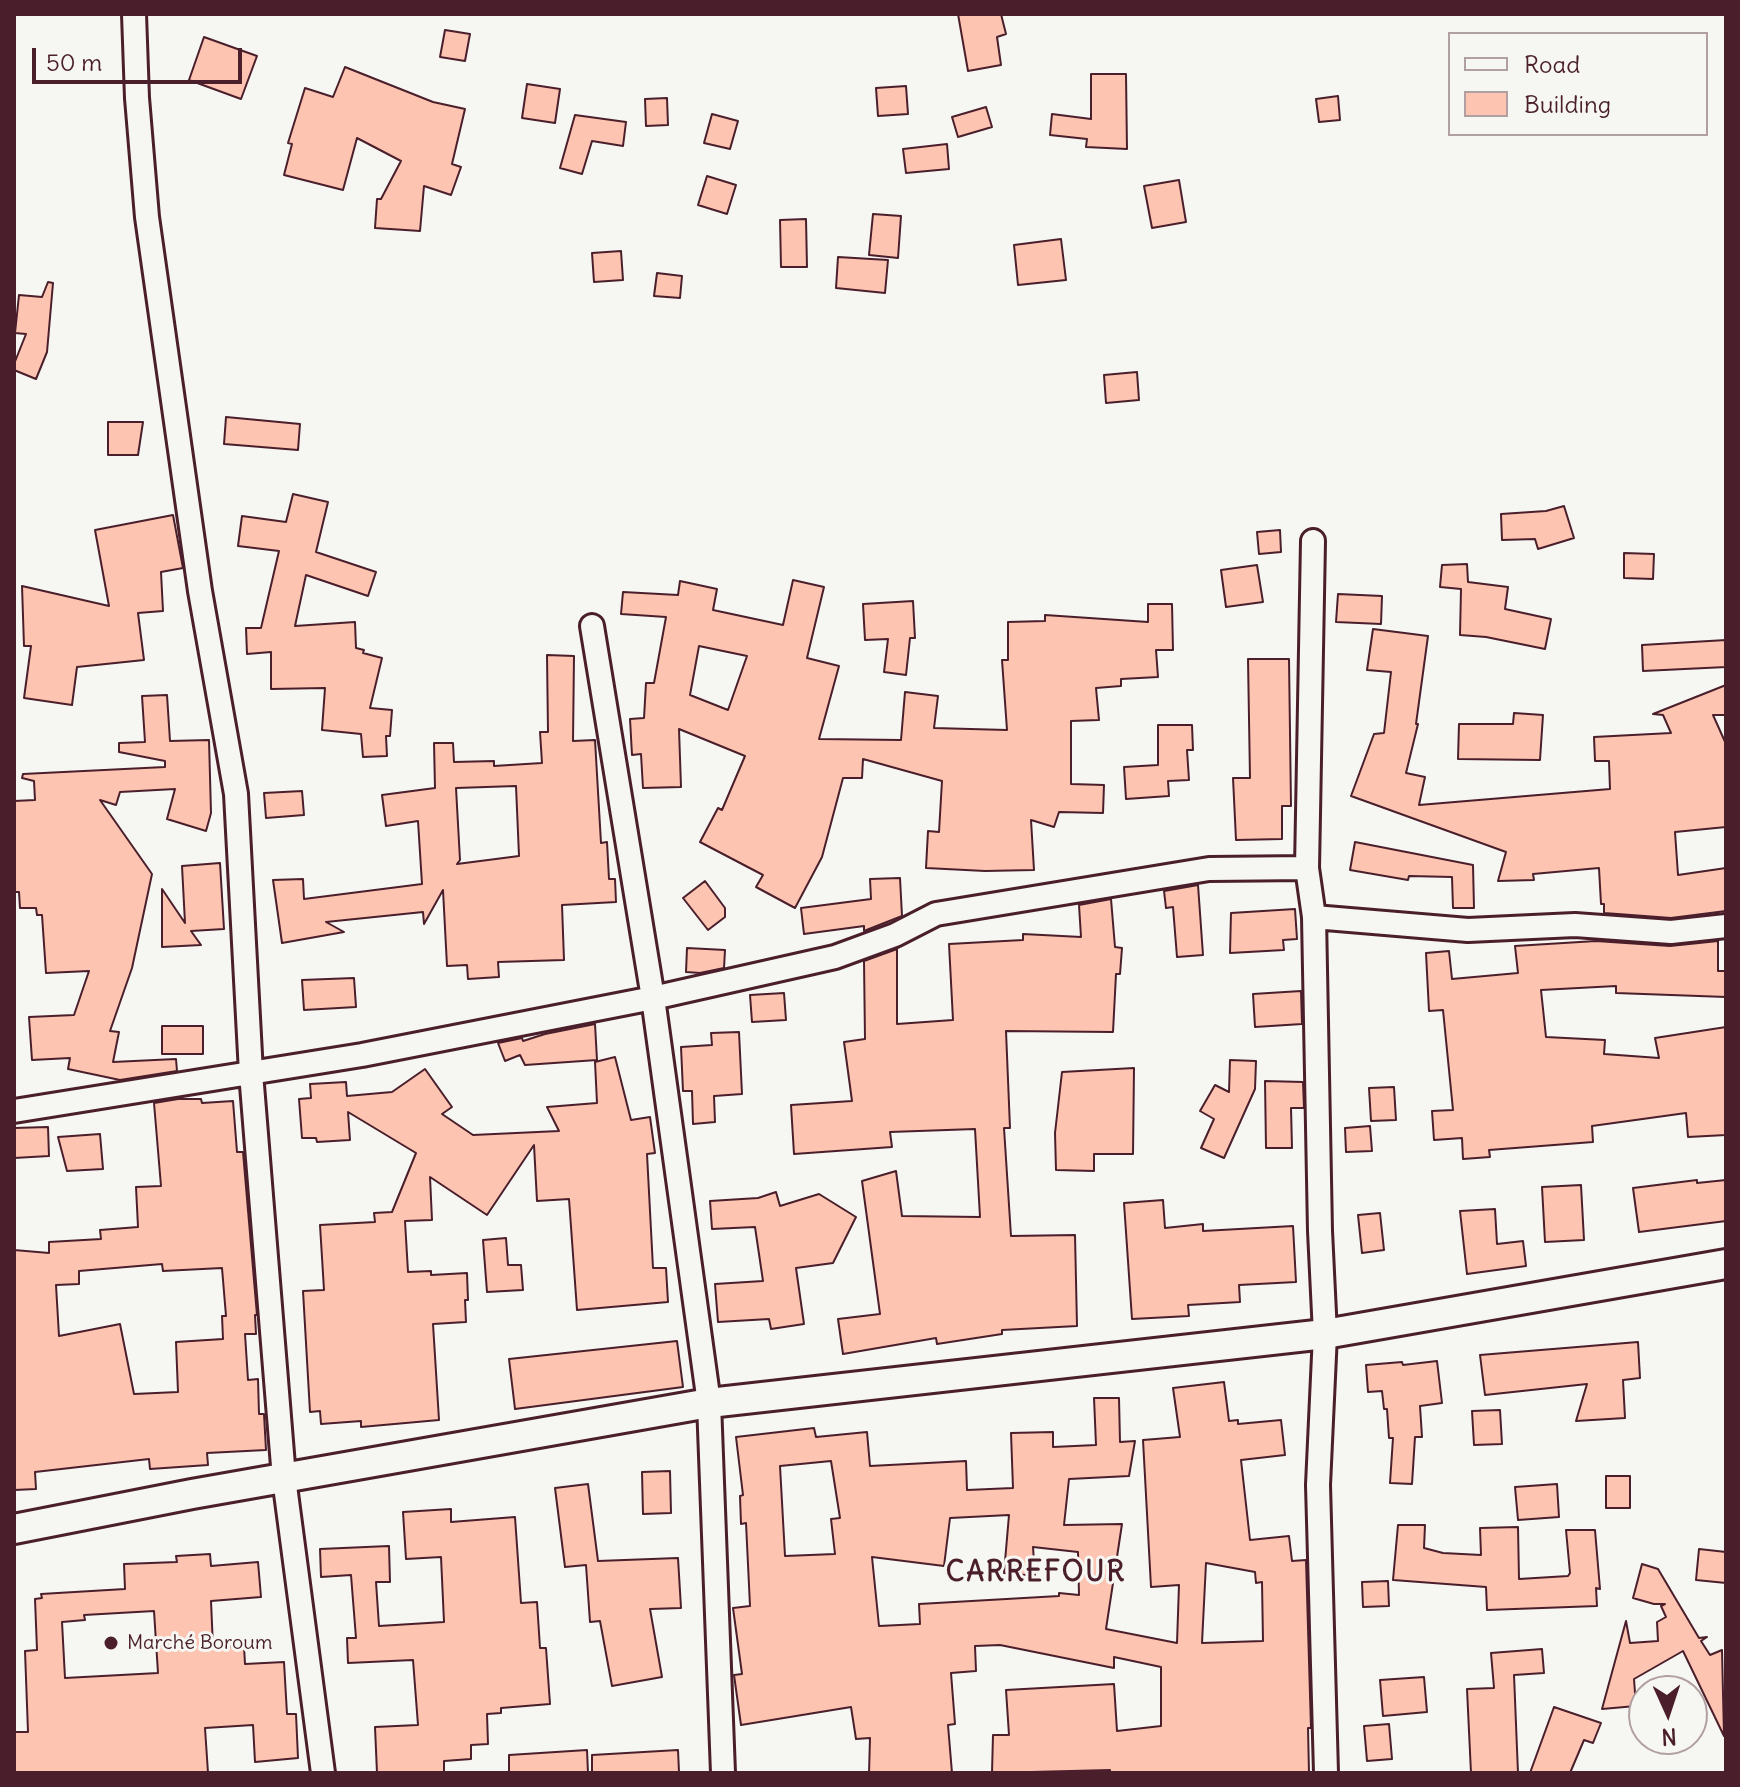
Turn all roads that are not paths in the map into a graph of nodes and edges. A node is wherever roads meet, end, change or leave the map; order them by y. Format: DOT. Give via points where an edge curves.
graph roads {
  1 [pos="134,14"];
  2 [pos="1313,541"];
  3 [pos="592,626"];
  4 [pos="1307,868"];
  5 [pos="1314,917"];
  6 [pos="1726,926"];
  7 [pos="653,998"];
  8 [pos="251,1073"];
  9 [pos="14,1111"];
  10 [pos="1726,1264"];
  11 [pos="1325,1334"];
  12 [pos="709,1403"];
  13 [pos="284,1478"];
  14 [pos="14,1529"];
  15 [pos="323,1773"];
  16 [pos="723,1773"];
  17 [pos="1326,1773"];
  1 -- 8 [label="street" via="147,217 200,591 236,794"];
  2 -- 4 [label="street"];
  3 -- 7 [label="street"];
  4 -- 5 [label="street"];
  4 -- 7 [label="street" via="1209,869 936,914 835,957"];
  5 -- 6 [label="street" via="1468,930 1575,925 1671,932"];
  5 -- 11 [label="street"];
  7 -- 8 [label="street"];
  7 -- 12 [label="street"];
  8 -- 9 [label="street"];
  8 -- 13 [label="street"];
  10 -- 11 [label="street"];
  11 -- 12 [label="street"];
  11 -- 17 [label="street" via="1318,1485"];
  12 -- 13 [label="street"];
  12 -- 16 [label="street"];
  13 -- 14 [label="street"];
  13 -- 15 [label="street"];
}
